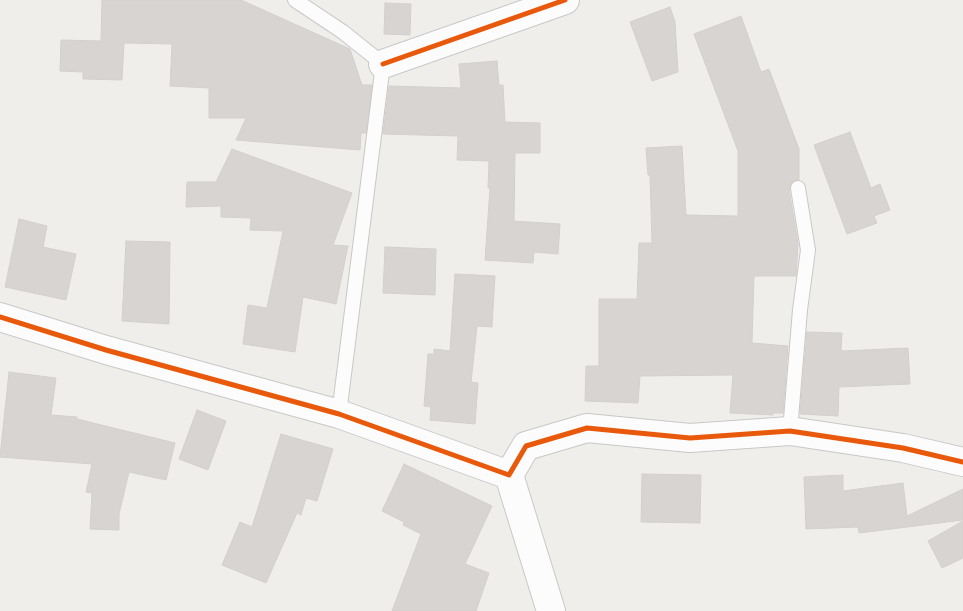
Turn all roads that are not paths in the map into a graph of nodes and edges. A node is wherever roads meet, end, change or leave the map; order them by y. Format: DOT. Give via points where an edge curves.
graph roads {
  1 [pos="295,0"];
  2 [pos="565,0"];
  3 [pos="383,64"];
  4 [pos="798,188"];
  5 [pos="0,317"];
  6 [pos="339,414"];
  7 [pos="790,431"];
  8 [pos="963,462"];
  9 [pos="509,475"];
  10 [pos="551,611"];
  1 -- 3 [label="lane"];
  2 -- 3 [label="street"];
  3 -- 6 [label="lane"];
  4 -- 7 [label="lane" via="808,250"];
  5 -- 6 [label="street" via="106,350"];
  6 -- 9 [label="street"];
  7 -- 8 [label="street" via="903,448"];
  7 -- 9 [label="street" via="690,438 587,428 526,446"];
  9 -- 10 [label="street"];
}
